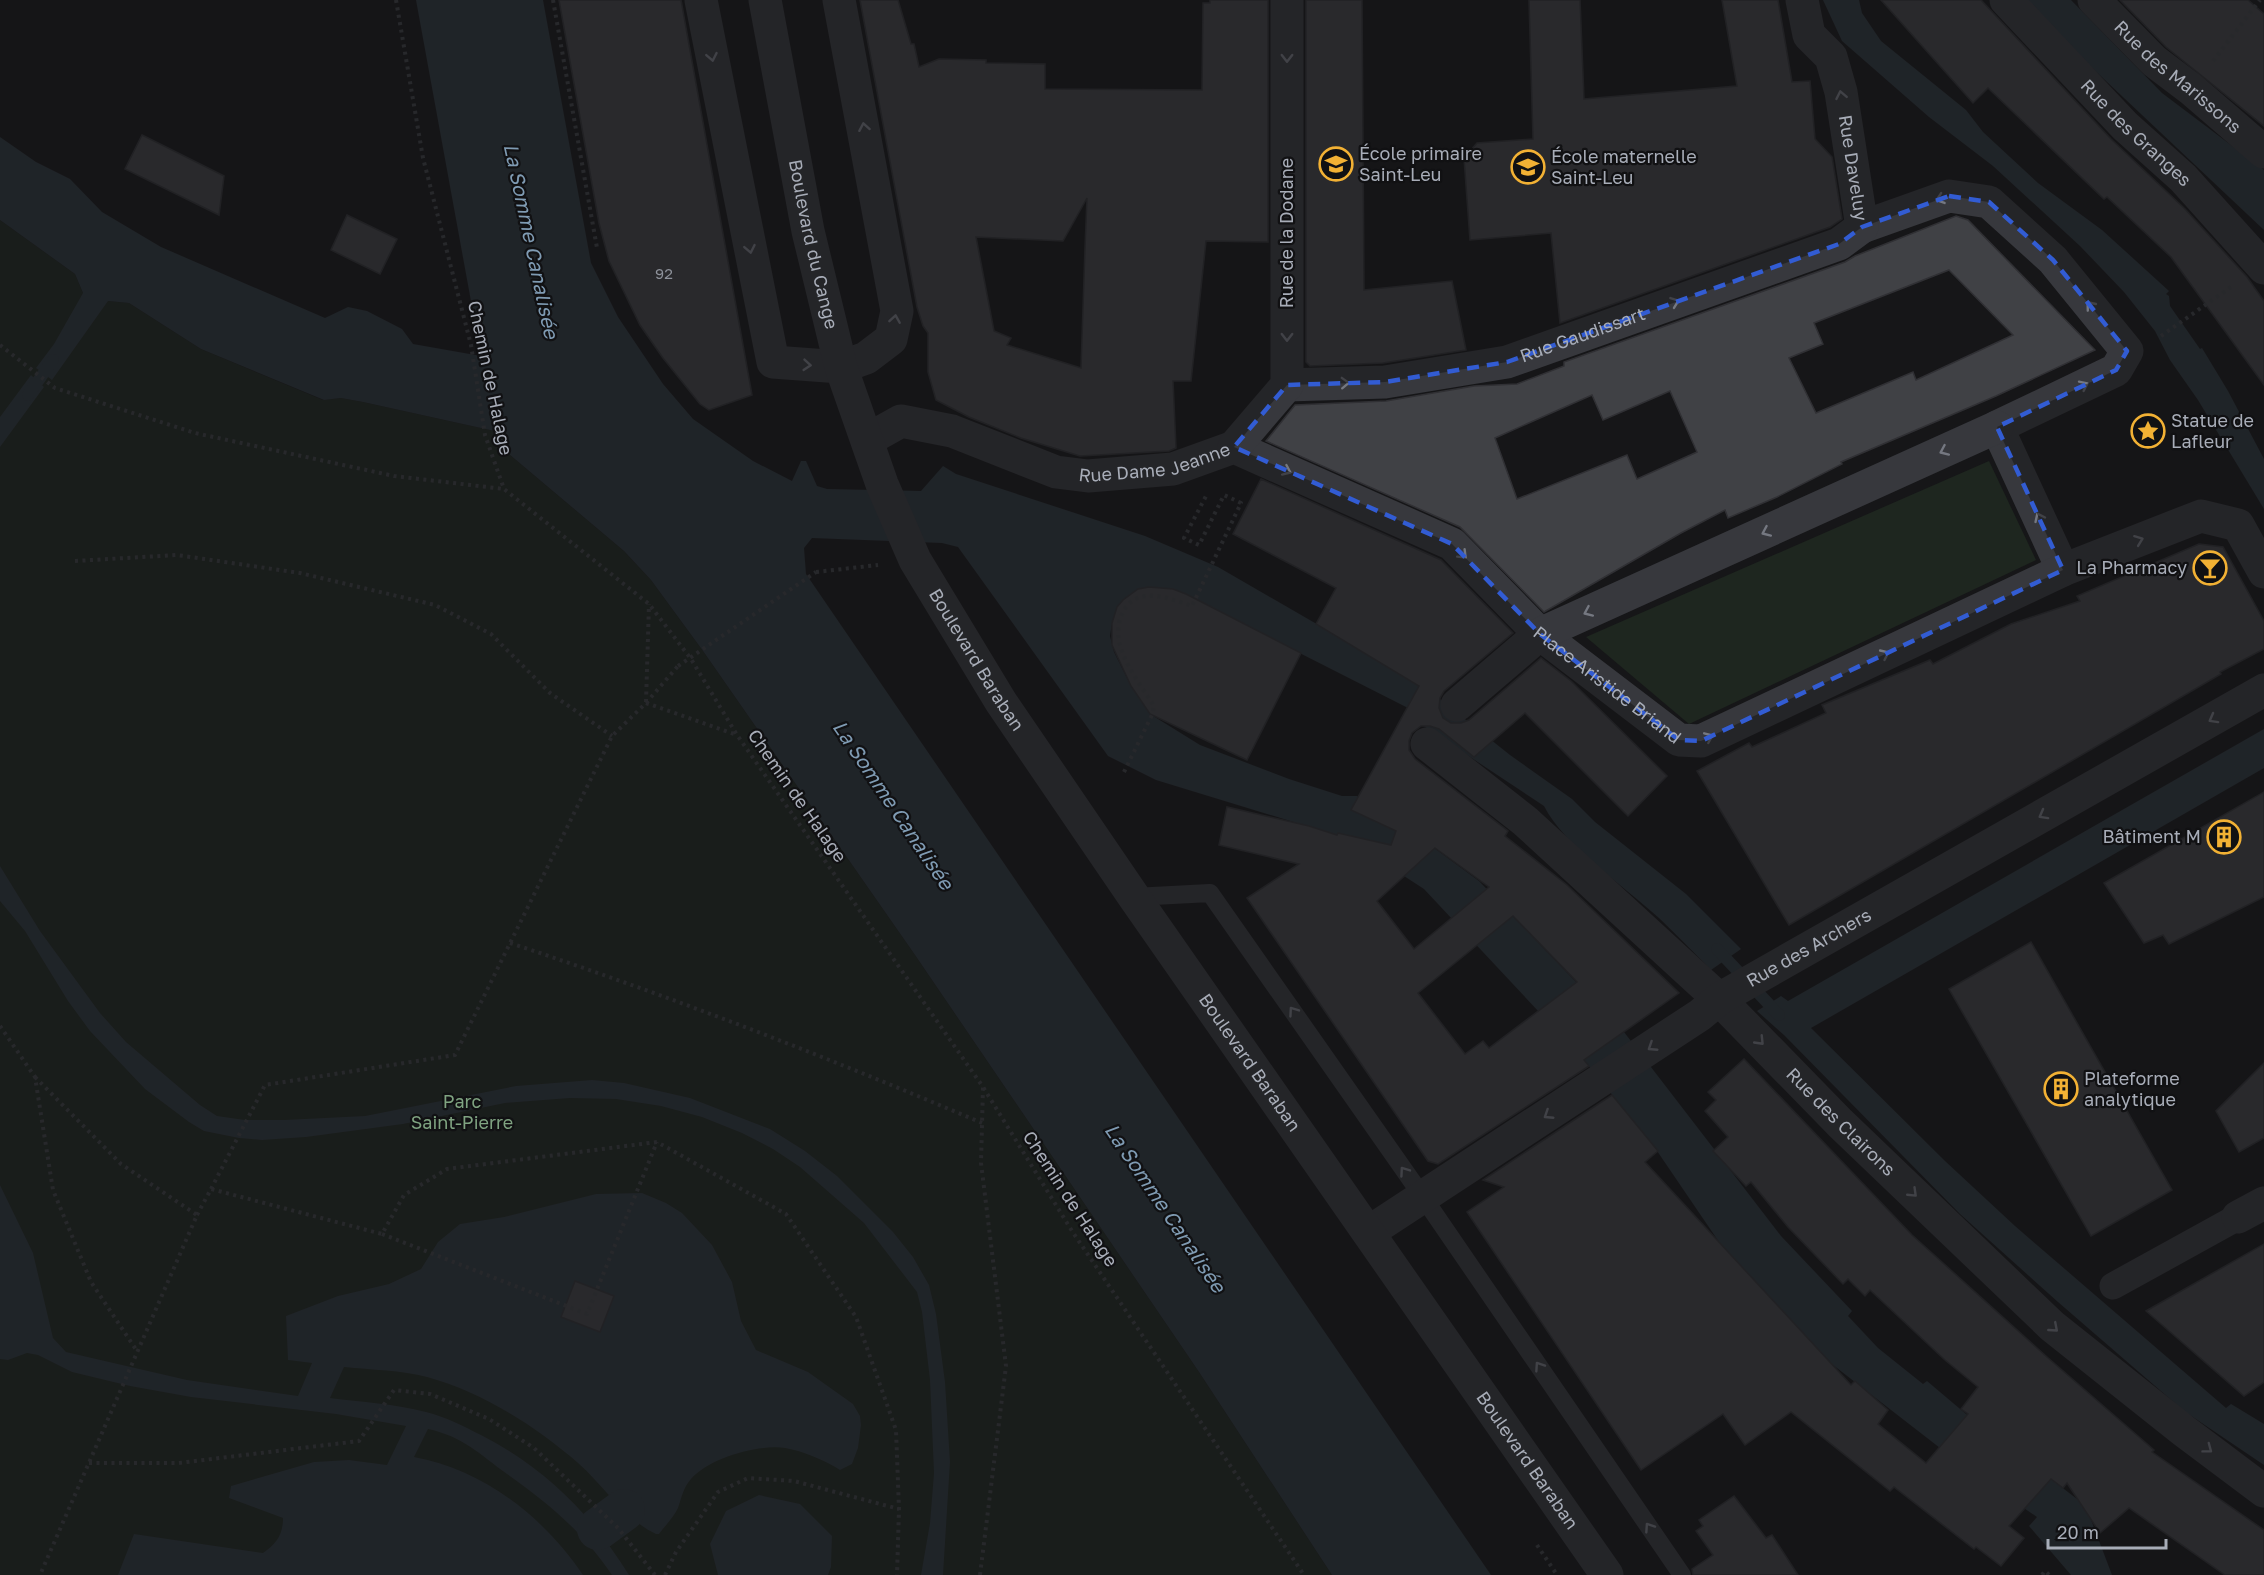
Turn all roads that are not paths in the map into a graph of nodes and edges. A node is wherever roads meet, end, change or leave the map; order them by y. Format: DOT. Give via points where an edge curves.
graph roads {
  1 [pos="700,0"];
  2 [pos="765,0"];
  3 [pos="839,0"];
  4 [pos="1287,0"];
  5 [pos="1802,0"];
  6 [pos="2006,0"];
  7 [pos="2094,0"];
  8 [pos="2264,152"];
  9 [pos="1862,226"];
  10 [pos="2262,266"];
  11 [pos="2141,345"];
  12 [pos="841,367"];
  13 [pos="1287,385"];
  14 [pos="1997,427"];
  15 [pos="867,440"];
  16 [pos="1234,447"];
  17 [pos="882,484"];
  18 [pos="2064,570"];
  19 [pos="2264,572"];
  20 [pos="1540,634"];
  21 [pos="2264,690"];
  22 [pos="1457,705"];
  23 [pos="1427,744"];
  24 [pos="1134,897"];
  25 [pos="1710,1007"];
  26 [pos="1423,1197"];
  27 [pos="2251,1210"];
  28 [pos="1369,1232"];
  29 [pos="2113,1286"];
  30 [pos="2264,1491"];
  31 [pos="1607,1575"];
  32 [pos="1682,1575"];
  1 -- 12 [label="street, one-way" via="773,362"];
  2 -- 12 [label="street, Boulevard du Cange" via="808,231"];
  12 -- 3 [label="street, one-way" via="866,358 891,339 897,311"];
  4 -- 13 [label="street, Rue de la Dodane, one-way"];
  9 -- 5 [label="street, Rue Daveluy, one-way" via="1841,92 1831,57 1809,35"];
  6 -- 10 [label="street, Rue des Granges" via="2125,126 2183,177"];
  7 -- 8 [label="street, Rue des Marissons" via="2154,61"];
  11 -- 9 [label="street, Rue Daveluy, one-way" via="1989,202 1949,196"];
  13 -- 9 [label="street, Rue Gaudissart, one-way" via="1385,382 1507,362 1839,244"];
  14 -- 11 [label="street, Place Aristide Briand, one-way" via="2116,369"];
  12 -- 15 [label="street, Boulevard du Cange"];
  13 -- 16 [label="street"];
  18 -- 14 [label="street, one-way"];
  14 -- 20 [label="street, Place Aristide Briand, one-way"];
  15 -- 16 [label="street, Rue Dame Jeanne" via="901,421 952,431 1056,472 1088,476 1173,469"];
  15 -- 17 [label="street, Boulevard du Cange"];
  16 -- 20 [label="street, Rue Dame Jeanne, one-way" via="1452,544"];
  17 -- 24 [label="street, Boulevard Baraban" via="897,553"];
  18 -- 19 [label="street, Place Aristide Briand, one-way" via="2201,516 2238,525"];
  20 -- 18 [label="street, Place Aristide Briand, one-way" via="1679,740 1701,741"];
  20 -- 22 [label="street"];
  21 -- 25 [label="street, Rue des Archers, one-way"];
  23 -- 25 [label="street, Rue des Clairons" via="1524,821"];
  26 -- 24 [label="lane, one-way" via="1210,893"];
  24 -- 28 [label="street, Boulevard Baraban"];
  25 -- 26 [label="street, Rue des Archers, one-way"];
  25 -- 30 [label="street, Rue des Clairons, one-way" via="1840,1123 2052,1326"];
  26 -- 28 [label="street, Rue des Archers"];
  32 -- 26 [label="lane, one-way"];
  27 -- 29 [label="street"];
  28 -- 31 [label="street, Boulevard Baraban"];
}
